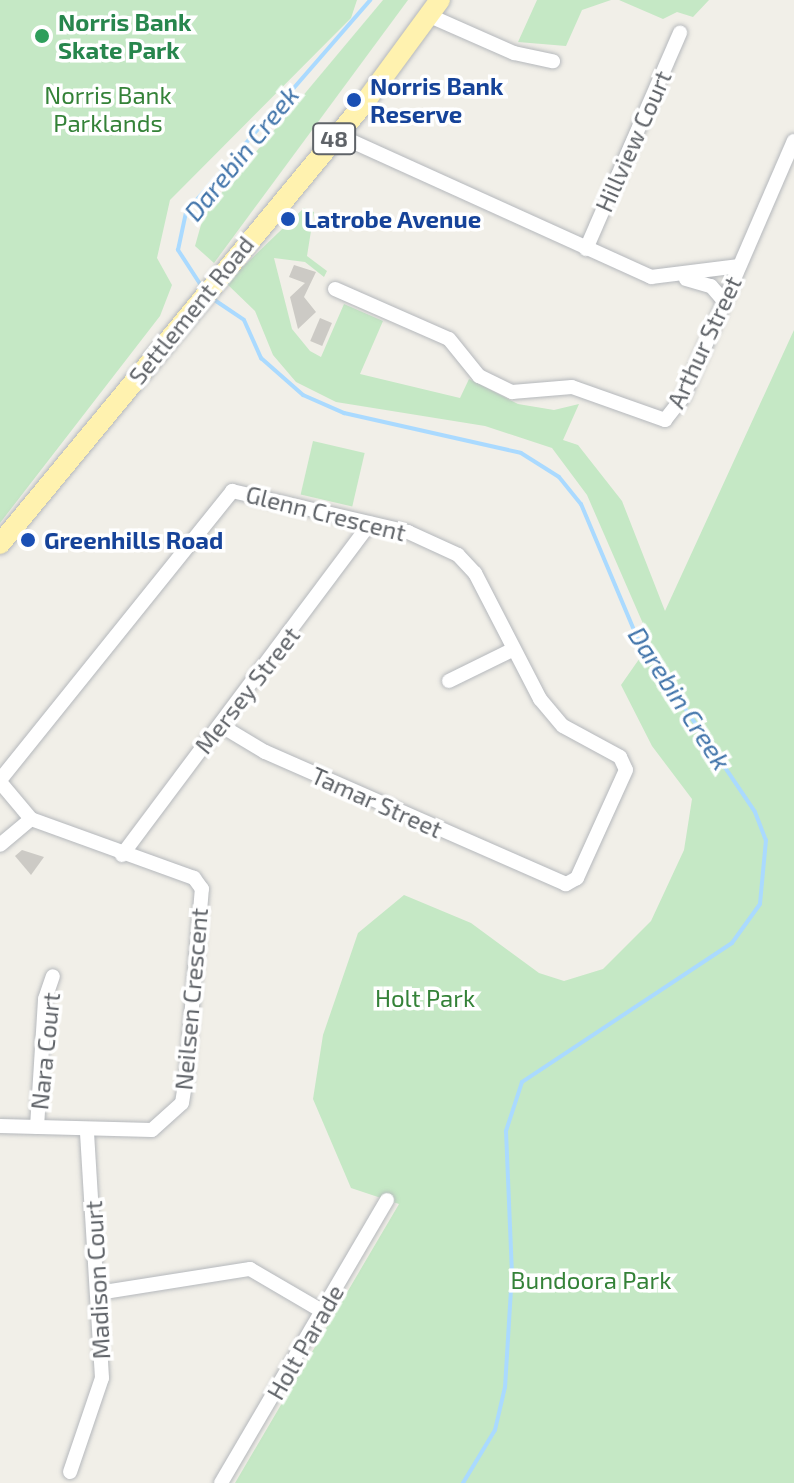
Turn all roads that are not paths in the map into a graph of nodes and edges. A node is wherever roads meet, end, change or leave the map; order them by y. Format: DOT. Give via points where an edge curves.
graph roads {
  1 [pos="435,8"];
  2 [pos="680,33"];
  3 [pos="553,61"];
  4 [pos="338,135"];
  5 [pos="794,141"];
  6 [pos="586,249"];
  7 [pos="739,266"];
  8 [pos="682,278"];
  9 [pos="335,289"];
  10 [pos="724,301"];
  11 [pos="370,524"];
  12 [pos="0,544"];
  13 [pos="514,649"];
  14 [pos="449,681"];
  15 [pos="220,725"];
  16 [pos="589,742"];
  17 [pos="0,781"];
  18 [pos="31,819"];
  19 [pos="0,845"];
  20 [pos="122,855"];
  21 [pos="53,976"];
  22 [pos="0,1126"];
  23 [pos="37,1127"];
  24 [pos="87,1132"];
  25 [pos="387,1200"];
  26 [pos="98,1293"];
  27 [pos="322,1311"];
  28 [pos="70,1472"];
  29 [pos="221,1483"];
  1 -- 3 [label="street"];
  1 -- 4 [label="main road, Settlement Road / 48"];
  2 -- 6 [label="street, Hillview Court"];
  4 -- 6 [label="street"];
  4 -- 12 [label="main road, Settlement Road / 48" via="220,270"];
  5 -- 7 [label="street, Arthur Street"];
  6 -- 8 [label="street" via="651,277"];
  7 -- 8 [label="street"];
  7 -- 10 [label="street, Arthur Street"];
  8 -- 10 [label="street" via="706,283"];
  9 -- 10 [label="street, Arthur Street" via="449,339 479,376 512,392 572,387 660,421 676,410"];
  11 -- 13 [label="street, Glenn Crescent" via="458,555"];
  11 -- 15 [label="street, Mersey Street"];
  11 -- 17 [label="street, Glenn Crescent" via="232,491 223,495"];
  13 -- 14 [label="street"];
  13 -- 16 [label="street, Glenn Crescent" via="540,699"];
  15 -- 16 [label="street, Tamar Street" via="566,884 577,878 625,777 620,757"];
  15 -- 20 [label="street, Mersey Street"];
  17 -- 18 [label="street"];
  18 -- 19 [label="street"];
  18 -- 20 [label="street, Neilsen Crescent"];
  20 -- 24 [label="street, Neilsen Crescent" via="194,878 202,889 186,1078 182,1103 152,1130"];
  21 -- 23 [label="street, Nara Court" via="45,999"];
  22 -- 23 [label="street, Neilsen Crescent"];
  23 -- 24 [label="street, Neilsen Crescent"];
  24 -- 26 [label="street, Madison Court"];
  25 -- 27 [label="street, Holt Parade"];
  26 -- 27 [label="street" via="250,1269"];
  26 -- 28 [label="street, Madison Court" via="102,1378"];
  27 -- 29 [label="street, Holt Parade"];
}
